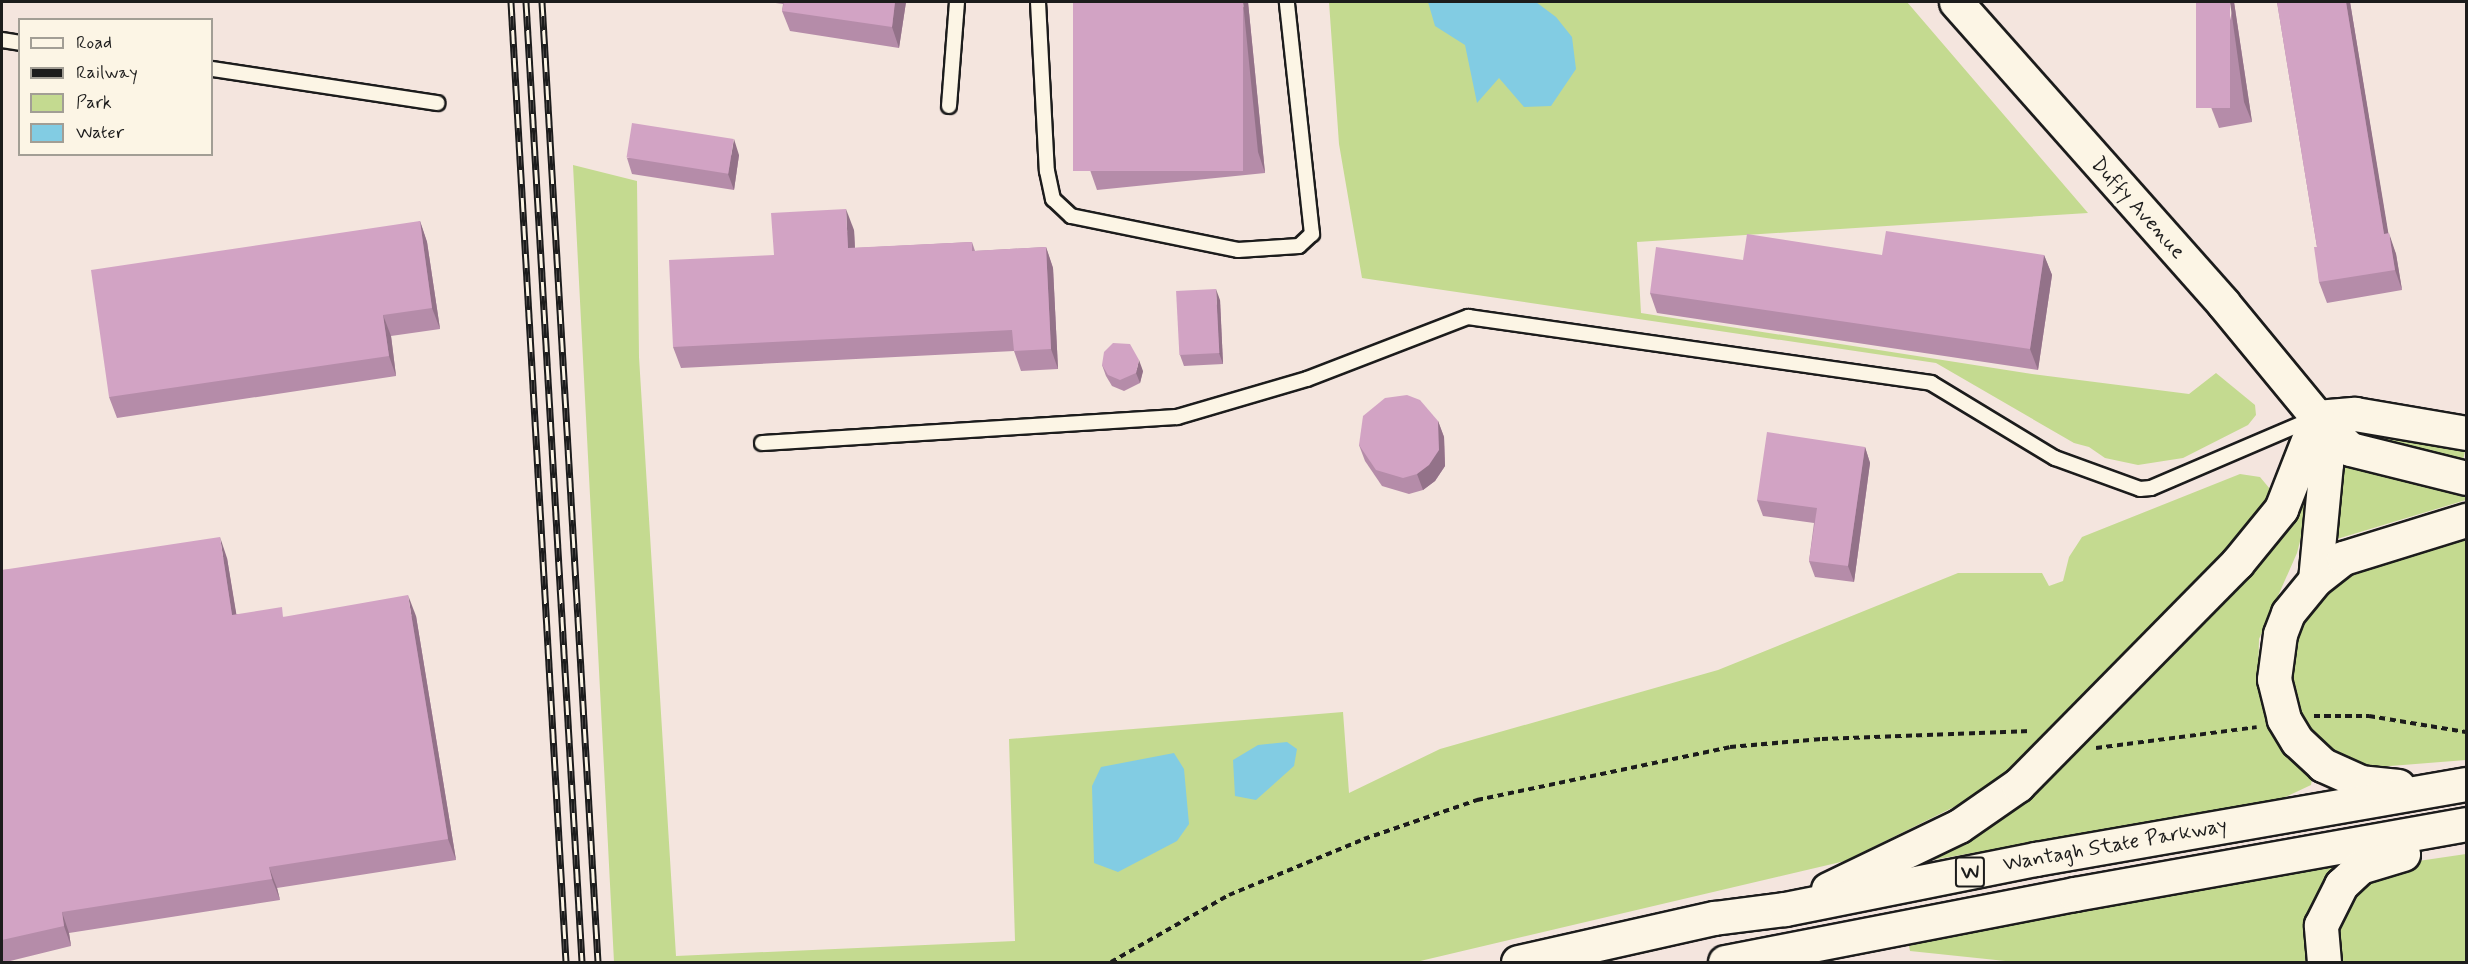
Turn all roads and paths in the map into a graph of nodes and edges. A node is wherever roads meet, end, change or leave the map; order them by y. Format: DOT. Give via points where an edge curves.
graph roads {
  1 [pos="957,2"];
  2 [pos="1038,2"];
  3 [pos="1287,2"];
  4 [pos="1956,2"];
  5 [pos="2,40"];
  6 [pos="18,43"];
  7 [pos="213,69"];
  8 [pos="437,103"];
  9 [pos="949,106"];
  10 [pos="2317,417"];
  11 [pos="2466,432"];
  12 [pos="762,444"];
  13 [pos="2466,478"];
  14 [pos="2466,520"];
  15 [pos="2315,580"];
  16 [pos="2301,716"];
  17 [pos="2268,725"];
  18 [pos="2036,731"];
  19 [pos="2466,732"];
  20 [pos="2091,747"];
  21 [pos="2466,784"];
  22 [pos="2423,790"];
  23 [pos="2466,824"];
  24 [pos="2466,836"];
  25 [pos="1785,909"];
  26 [pos="1731,961"];
  27 [pos="1111,963"];
  28 [pos="1518,963"];
  29 [pos="1806,963"];
  30 [pos="2324,963"];
  1 -- 9 [label="lane"];
  2 -- 3 [label="lane" via="1047,171 1053,200 1071,216 1238,250 1299,246 1312,234"];
  4 -- 10 [label="main road, Duffy Avenue" via="2223,303"];
  5 -- 6 [label="lane"];
  7 -- 8 [label="lane"];
  10 -- 11 [label="main road" via="2355,414"];
  10 -- 12 [label="lane" via="2151,488 2140,489 2055,458 1931,383 1468,317 1307,379 1177,417"];
  10 -- 13 [label="main road, Duffy Avenue" via="2350,450"];
  10 -- 15 [label="main road" via="2326,464"];
  10 -- 25 [label="main road" via="2281,509 2238,563 2018,785 1959,826"];
  14 -- 15 [label="main road" via="2362,549"];
  15 -- 22 [label="main road" via="2288,613 2280,634 2274,679 2284,719 2297,741 2324,765 2361,782"];
  16 -- 19 [label="path" via="2369,716"];
  17 -- 20 [label="path" via="2100,749"];
  18 -- 27 [label="path" via="1822,739 1730,747 1489,797 1364,839 1228,895"];
  21 -- 22 [label="main road, Wantagh State Parkway / W"];
  22 -- 25 [label="main road, Wantagh State Parkway / W"];
  23 -- 26 [label="main road, Wantagh State Parkway / W" via="2074,894"];
  24 -- 30 [label="main road" via="2360,867 2340,885 2321,925"];
  25 -- 28 [label="main road, Wantagh State Parkway / W" via="1714,918"];
  26 -- 29 [label="main road"];
}
